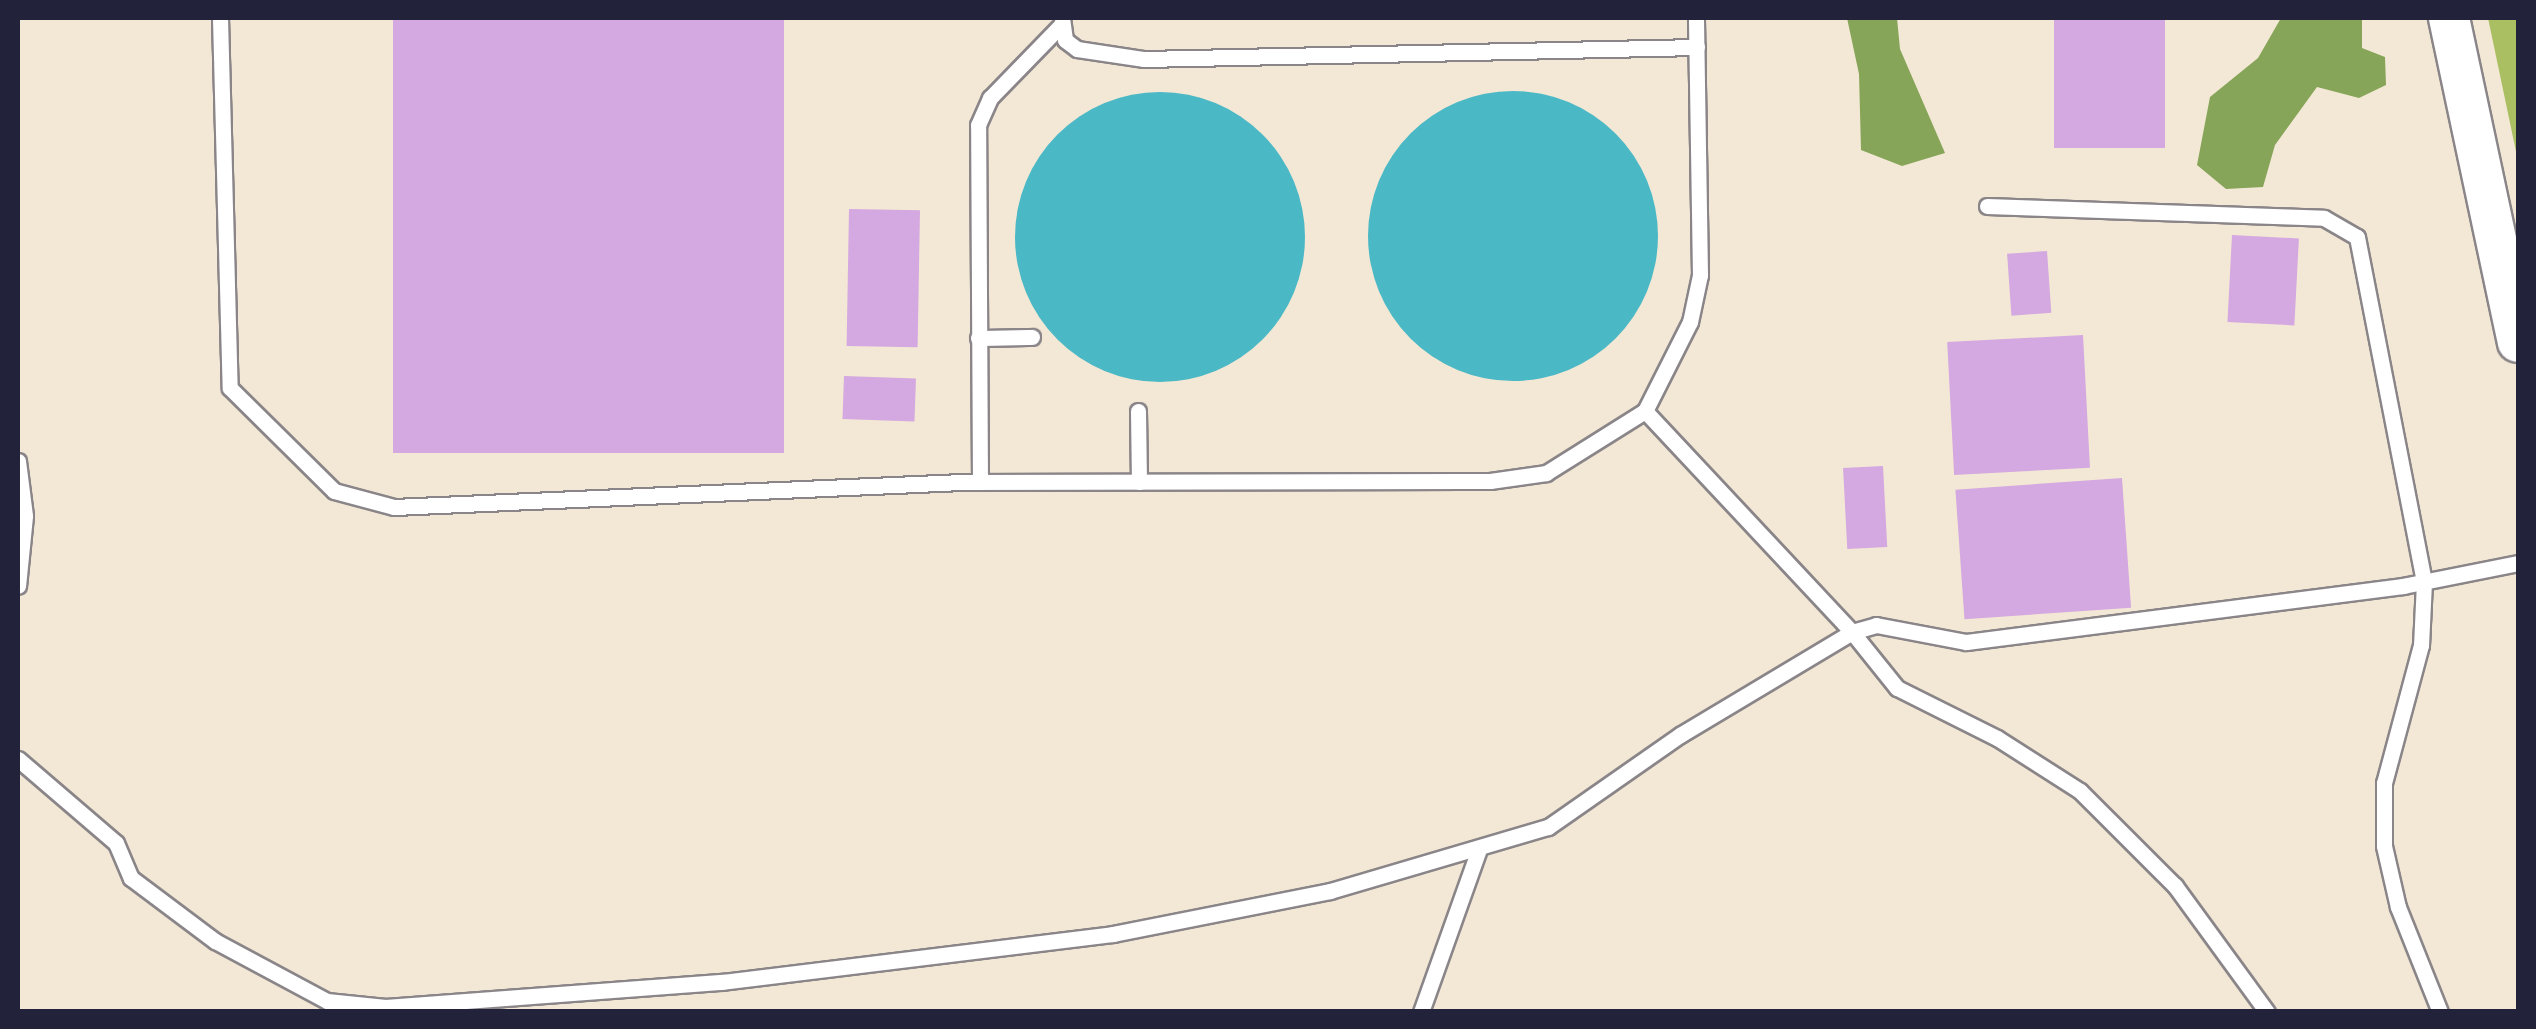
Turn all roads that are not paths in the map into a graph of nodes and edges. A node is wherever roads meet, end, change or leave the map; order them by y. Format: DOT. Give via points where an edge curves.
graph roads {
  1 [pos="220,18"];
  2 [pos="1696,18"];
  3 [pos="2448,18"];
  4 [pos="1062,21"];
  5 [pos="1697,47"];
  6 [pos="1987,206"];
  7 [pos="1032,337"];
  8 [pos="978,338"];
  9 [pos="2518,342"];
  10 [pos="1644,410"];
  11 [pos="1138,411"];
  12 [pos="18,461"];
  13 [pos="980,482"];
  14 [pos="1139,482"];
  15 [pos="2518,563"];
  16 [pos="2424,582"];
  17 [pos="18,586"];
  18 [pos="1852,632"];
  19 [pos="18,758"];
  20 [pos="1480,850"];
  21 [pos="1421,1012"];
  22 [pos="2267,1012"];
  23 [pos="2440,1012"];
  1 -- 13 [label="lane" via="230,388 334,490 394,507"];
  2 -- 5 [label="lane"];
  3 -- 9 [label="street"];
  4 -- 5 [label="lane" via="1065,40 1077,48 1144,58"];
  4 -- 8 [label="lane" via="990,98 978,125"];
  5 -- 10 [label="lane" via="1700,276 1672,366"];
  6 -- 16 [label="lane" via="2324,218 2357,237"];
  7 -- 8 [label="lane"];
  8 -- 13 [label="lane"];
  10 -- 14 [label="lane" via="1546,472 1490,481"];
  10 -- 18 [label="lane"];
  11 -- 14 [label="lane"];
  12 -- 17 [label="lane" via="25,516"];
  13 -- 14 [label="lane"];
  15 -- 16 [label="lane"];
  16 -- 18 [label="lane" via="1966,642 1876,625"];
  16 -- 23 [label="lane" via="2421,645 2384,783 2384,846 2398,907"];
  18 -- 20 [label="lane" via="1548,826"];
  18 -- 22 [label="lane" via="1897,688 1997,738 2080,791 2175,886"];
  19 -- 20 [label="lane" via="116,843 130,878 215,941 326,1001 386,1007 722,982 1113,934 1330,891"];
  20 -- 21 [label="lane"];
}
